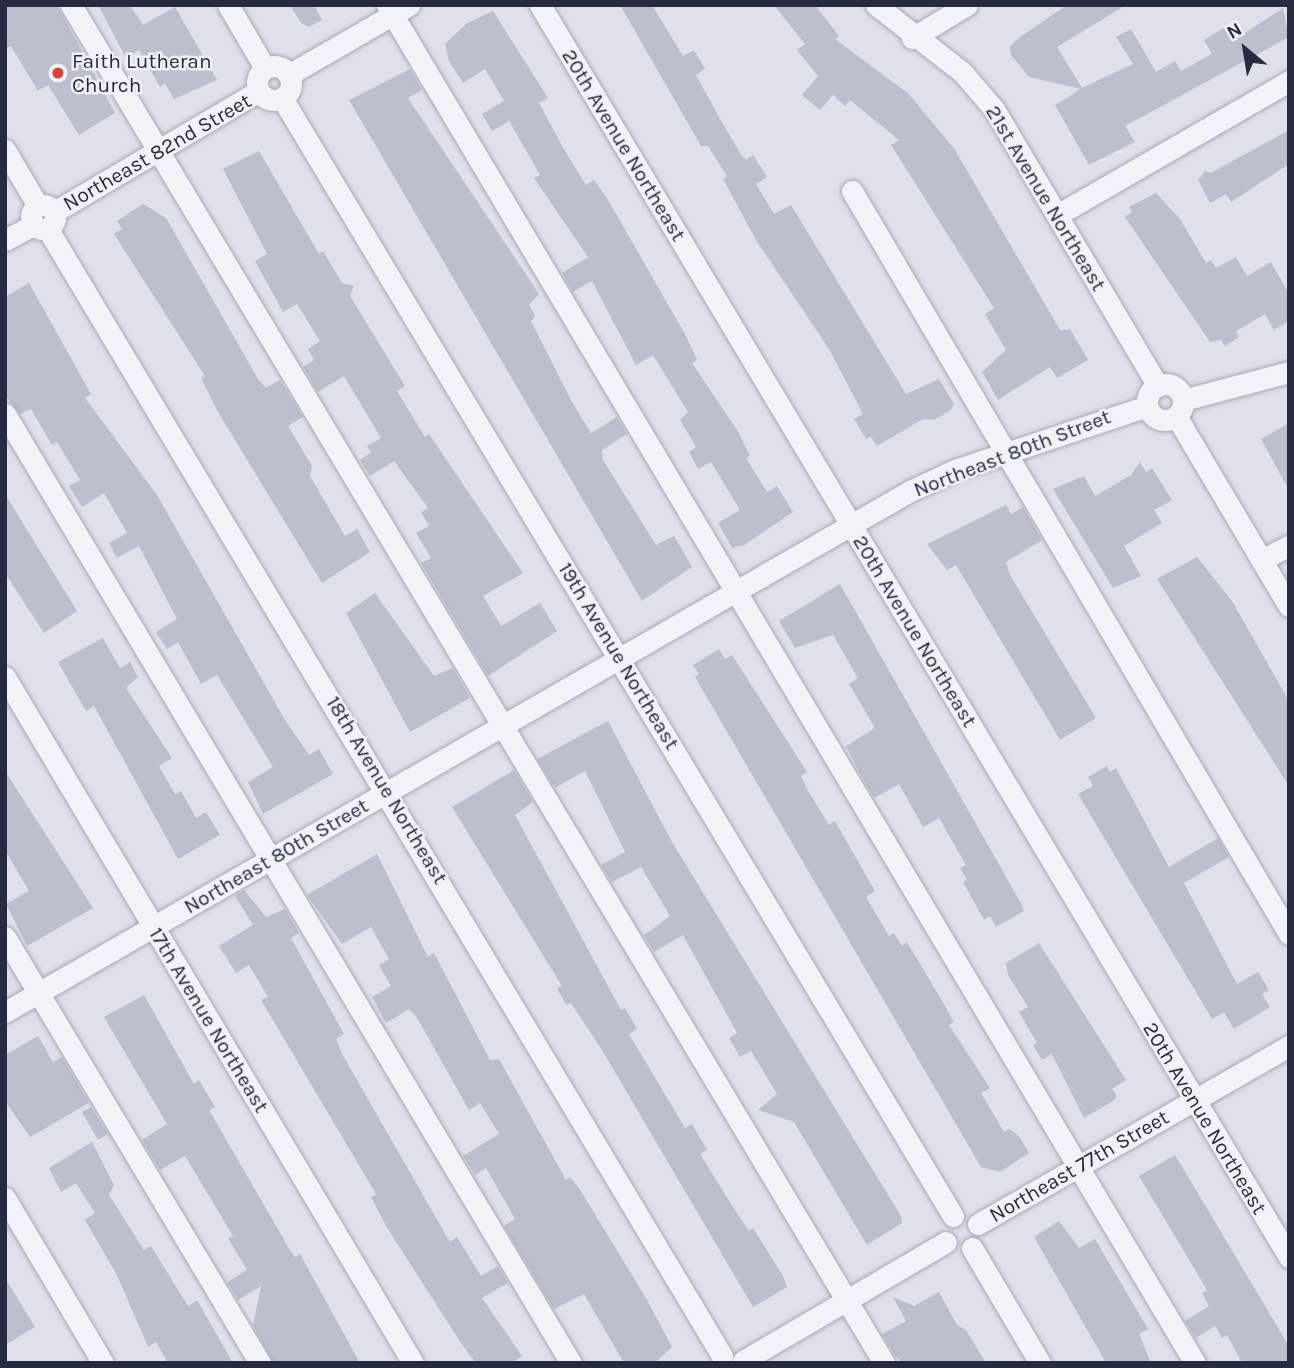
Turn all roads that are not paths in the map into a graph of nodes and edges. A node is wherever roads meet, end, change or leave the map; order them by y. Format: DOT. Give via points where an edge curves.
graph roads {
  1 [pos="71,5"];
  2 [pos="228,5"];
  3 [pos="540,5"];
  4 [pos="876,5"];
  5 [pos="967,5"];
  6 [pos="396,9"];
  7 [pos="912,38"];
  8 [pos="265,68"];
  9 [pos="288,75"];
  10 [pos="1289,81"];
  11 [pos="259,92"];
  12 [pos="282,98"];
  13 [pos="5,150"];
  14 [pos="159,150"];
  15 [pos="852,191"];
  16 [pos="1056,215"];
  17 [pos="43,218"];
  18 [pos="5,240"];
  19 [pos="1289,372"];
  20 [pos="1158,386"];
  21 [pos="1147,406"];
  22 [pos="1180,408"];
  23 [pos="5,414"];
  24 [pos="1004,453"];
  25 [pos="851,524"];
  26 [pos="1289,546"];
  27 [pos="1261,560"];
  28 [pos="735,590"];
  29 [pos="1289,606"];
  30 [pos="620,657"];
  31 [pos="5,677"];
  32 [pos="504,724"];
  33 [pos="388,791"];
  34 [pos="271,858"];
  35 [pos="153,926"];
  36 [pos="1289,934"];
  37 [pos="5,937"];
  38 [pos="38,993"];
  39 [pos="5,1012"];
  40 [pos="1289,1046"];
  41 [pos="1194,1100"];
  42 [pos="1078,1167"];
  43 [pos="5,1198"];
  44 [pos="953,1216"];
  45 [pos="978,1224"];
  46 [pos="946,1242"];
  47 [pos="972,1248"];
  48 [pos="1289,1257"];
  49 [pos="846,1300"];
  50 [pos="731,1361"];
  51 [pos="103,1363"];
  52 [pos="260,1363"];
  53 [pos="413,1363"];
  54 [pos="571,1363"];
  55 [pos="884,1363"];
  56 [pos="1040,1363"];
  57 [pos="1195,1363"];
  1 -- 14 [label="street"];
  2 -- 8 [label="street"];
  3 -- 25 [label="street, 20th Avenue Northeast"];
  4 -- 7 [label="street, 21st Avenue Northeast"];
  5 -- 7 [label="street"];
  6 -- 9 [label="street"];
  6 -- 28 [label="street"];
  7 -- 16 [label="street, 21st Avenue Northeast" via="979,89"];
  8 -- 9 [label="street" via="276,66"];
  8 -- 11 [label="street" via="258,77"];
  9 -- 12 [label="street" via="290,88"];
  10 -- 16 [label="street"];
  11 -- 12 [label="street" via="269,99"];
  11 -- 14 [label="street, Northeast 82nd Street"];
  12 -- 30 [label="street, 19th Avenue Northeast"];
  13 -- 17 [label="street, 18th Avenue Northeast"];
  14 -- 17 [label="street, Northeast 82nd Street"];
  14 -- 32 [label="street"];
  15 -- 24 [label="street"];
  16 -- 20 [label="street, 21st Avenue Northeast"];
  17 -- 18 [label="street, Northeast 82nd Street"];
  17 -- 33 [label="street, 18th Avenue Northeast"];
  19 -- 22 [label="street"];
  20 -- 21 [label="street"];
  20 -- 22 [label="street" via="1173,386"];
  21 -- 22 [label="street" via="1160,420"];
  21 -- 24 [label="street, Northeast 80th Street"];
  22 -- 27 [label="street"];
  23 -- 34 [label="street"];
  24 -- 25 [label="street, Northeast 80th Street" via="910,491"];
  24 -- 36 [label="street"];
  25 -- 28 [label="street, Northeast 80th Street"];
  25 -- 41 [label="street, 20th Avenue Northeast"];
  26 -- 27 [label="street"];
  27 -- 29 [label="street"];
  28 -- 30 [label="street, Northeast 80th Street"];
  28 -- 42 [label="street"];
  30 -- 32 [label="street, Northeast 80th Street"];
  30 -- 44 [label="street, 19th Avenue Northeast"];
  31 -- 35 [label="street, 17th Avenue Northeast"];
  32 -- 33 [label="street, Northeast 80th Street"];
  32 -- 49 [label="street"];
  33 -- 34 [label="street, Northeast 80th Street"];
  33 -- 50 [label="street, 18th Avenue Northeast"];
  34 -- 35 [label="street, Northeast 80th Street"];
  34 -- 54 [label="street"];
  35 -- 38 [label="street, Northeast 80th Street"];
  35 -- 53 [label="street, 17th Avenue Northeast"];
  37 -- 38 [label="street"];
  38 -- 39 [label="street, Northeast 80th Street"];
  38 -- 52 [label="street"];
  40 -- 41 [label="street, Northeast 77th Street"];
  41 -- 42 [label="street, Northeast 77th Street"];
  41 -- 48 [label="street, 20th Avenue Northeast"];
  42 -- 45 [label="street, Northeast 77th Street"];
  42 -- 57 [label="street"];
  43 -- 51 [label="street"];
  44 -- 45 [label="street" via="967,1214"];
  44 -- 46 [label="street" via="944,1227"];
  45 -- 47 [label="street" via="980,1238"];
  46 -- 47 [label="street" via="960,1251"];
  46 -- 49 [label="street"];
  47 -- 56 [label="street"];
  49 -- 50 [label="street"];
  49 -- 55 [label="street"];
}
